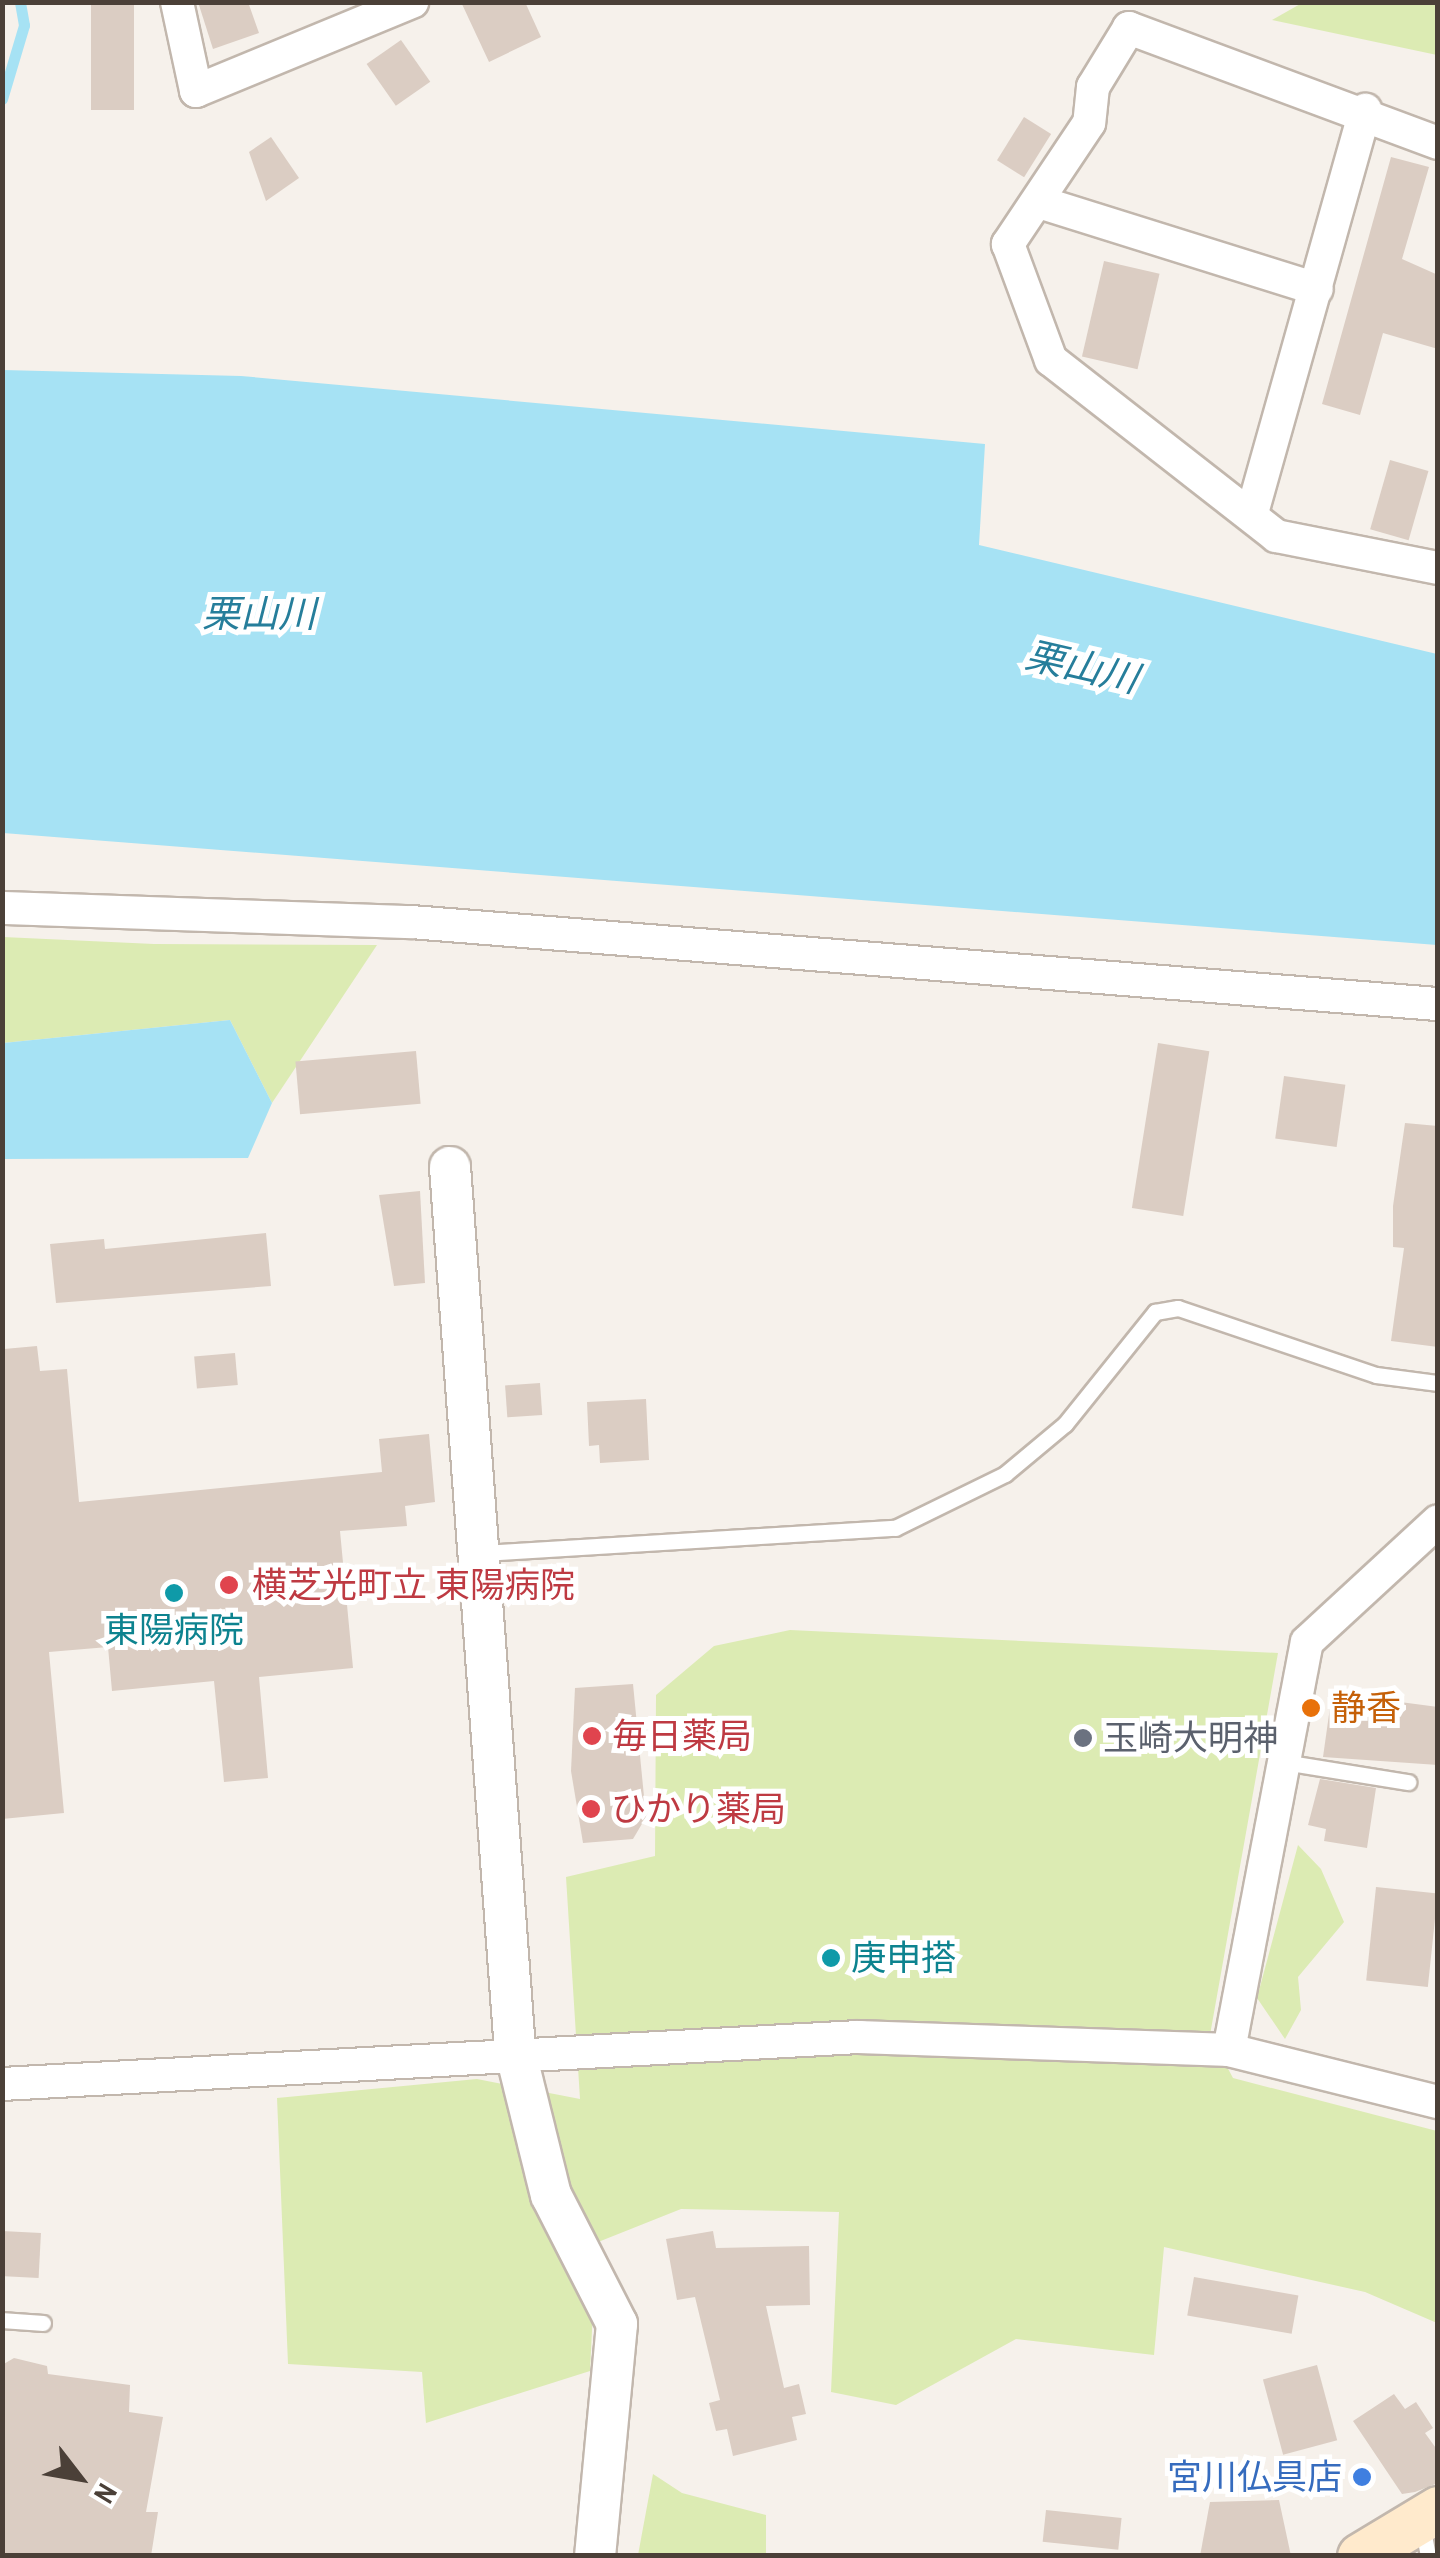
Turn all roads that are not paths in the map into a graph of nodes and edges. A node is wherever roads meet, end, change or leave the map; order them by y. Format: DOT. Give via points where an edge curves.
graph roads {
  1 [pos="177,2"];
  2 [pos="412,2"];
  3 [pos="1365,110"];
  4 [pos="1438,143"];
  5 [pos="1039,202"];
  6 [pos="1317,289"];
  7 [pos="1252,513"];
  8 [pos="1436,561"];
  9 [pos="2,908"];
  10 [pos="1438,1004"];
  11 [pos="450,1167"];
  12 [pos="1438,1383"];
  13 [pos="1438,1521"];
  14 [pos="478,1554"];
  15 [pos="1282,1762"];
  16 [pos="1408,1782"];
  17 [pos="515,2050"];
  18 [pos="1229,2050"];
  19 [pos="2,2084"];
  20 [pos="1438,2102"];
  21 [pos="2,2320"];
  22 [pos="42,2322"];
  23 [pos="1429,2528"];
  24 [pos="595,2556"];
  25 [pos="1360,2556"];
  1 -- 2 [label="street" via="196,92"];
  3 -- 4 [label="street"];
  3 -- 5 [label="street" via="1129,28 1094,87 1089,124"];
  3 -- 6 [label="street"];
  5 -- 6 [label="street"];
  5 -- 7 [label="street" via="1008,244 1051,360"];
  6 -- 7 [label="street"];
  7 -- 8 [label="street" via="1276,536"];
  9 -- 10 [label="street" via="411,922"];
  11 -- 14 [label="street"];
  12 -- 14 [label="lane" via="1376,1375 1178,1308 1155,1312 1065,1424 1006,1474 894,1528"];
  13 -- 15 [label="street" via="1306,1642"];
  14 -- 17 [label="street"];
  15 -- 16 [label="lane"];
  15 -- 18 [label="street"];
  17 -- 18 [label="street" via="860,2037"];
  17 -- 19 [label="street"];
  17 -- 24 [label="street" via="550,2195 616,2324"];
  18 -- 20 [label="street"];
  21 -- 22 [label="lane"];
  23 -- 25 [label="main road"];
}
